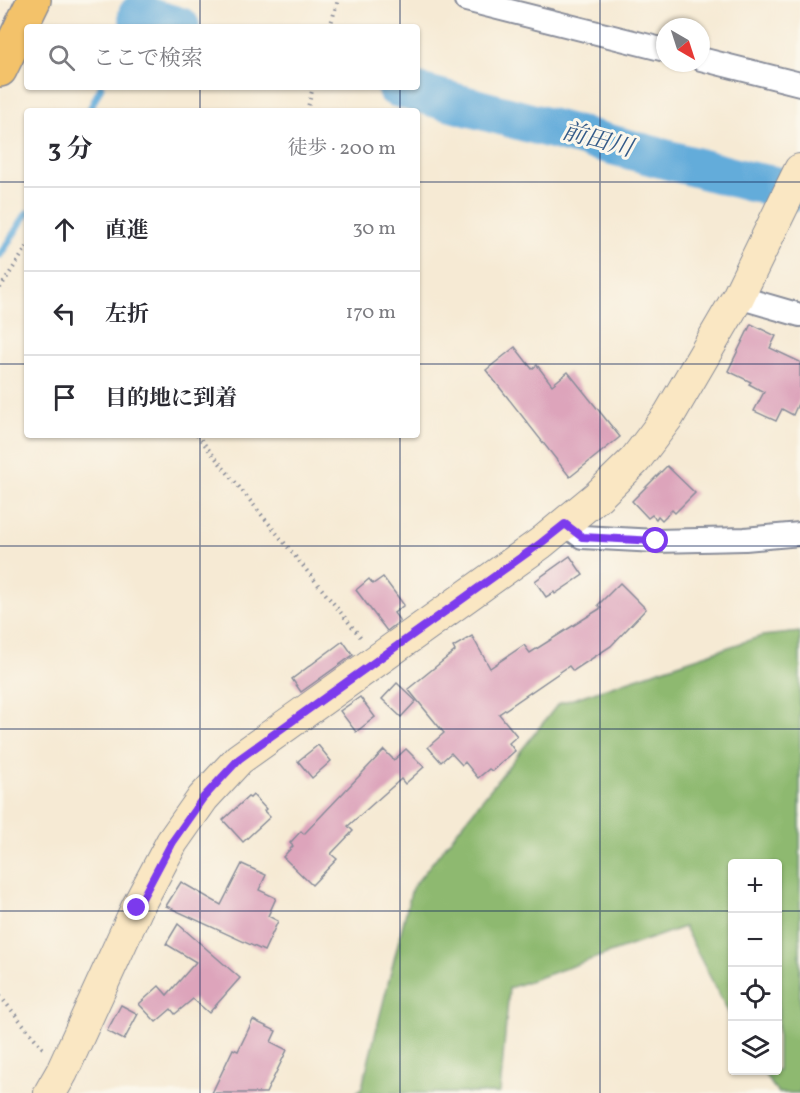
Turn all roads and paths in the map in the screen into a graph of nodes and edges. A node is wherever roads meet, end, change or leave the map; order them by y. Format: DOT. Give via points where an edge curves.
graph roads {
  1 [pos="34,0"];
  2 [pos="43,0"];
  3 [pos="338,0"];
  4 [pos="466,0"];
  5 [pos="31,24"];
  6 [pos="331,24"];
  7 [pos="24,39"];
  8 [pos="656,48"];
  9 [pos="710,61"];
  10 [pos="0,70"];
  11 [pos="800,84"];
  12 [pos="0,87"];
  13 [pos="313,90"];
  14 [pos="308,108"];
  15 [pos="800,170"];
  16 [pos="24,252"];
  17 [pos="0,288"];
  18 [pos="738,297"];
  19 [pos="800,315"];
  20 [pos="199,438"];
  21 [pos="565,524"];
  22 [pos="800,534"];
  23 [pos="379,660"];
  24 [pos="0,996"];
  25 [pos="56,1083"];
  1 -- 10 [label="highway"];
  2 -- 5 [label="highway"];
  3 -- 6 [label="path"];
  4 -- 8 [label="street"];
  7 -- 12 [label="highway"];
  9 -- 11 [label="street"];
  13 -- 14 [label="path"];
  15 -- 18 [label="street"];
  16 -- 17 [label="path"];
  18 -- 19 [label="street"];
  18 -- 21 [label="street" via="669,415 635,460"];
  20 -- 23 [label="path"];
  21 -- 22 [label="street" via="582,537 656,541"];
  21 -- 23 [label="street"];
  23 -- 25 [label="street" via="239,759 203,798 172,842 137,908"];
  24 -- 25 [label="path"];
}
